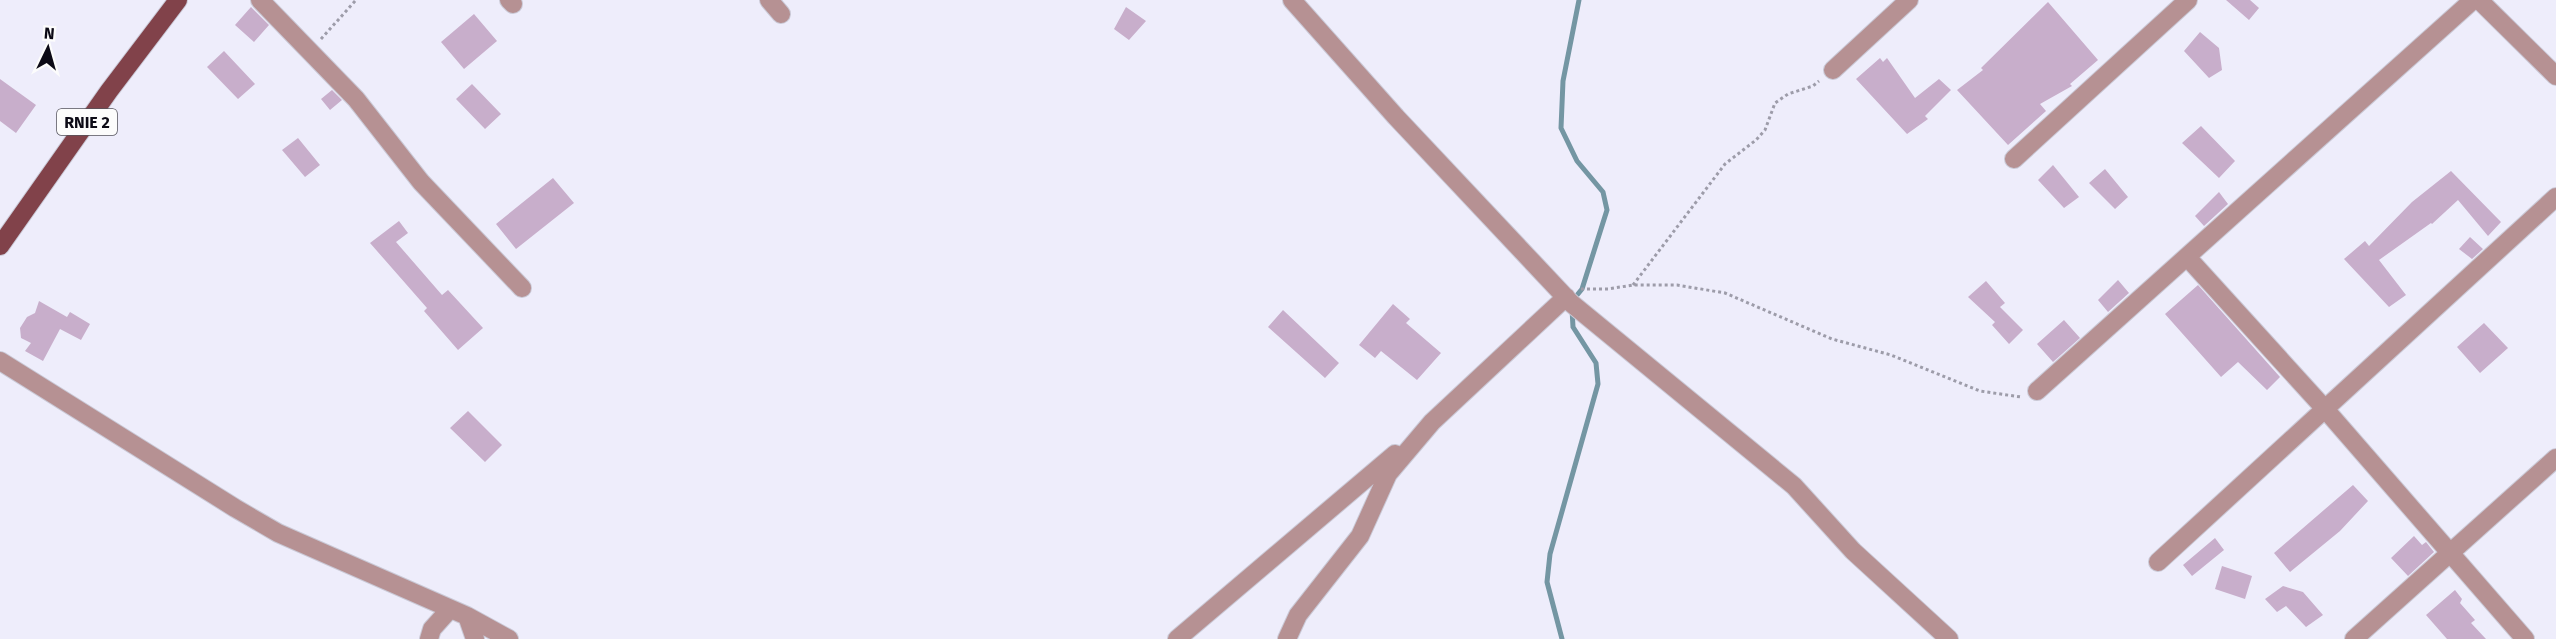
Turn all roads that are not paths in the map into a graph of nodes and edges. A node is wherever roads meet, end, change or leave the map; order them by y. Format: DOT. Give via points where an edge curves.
graph roads {
  1 [pos="178,0"];
  2 [pos="260,0"];
  3 [pos="1292,0"];
  4 [pos="1909,0"];
  5 [pos="2188,0"];
  6 [pos="2473,0"];
  7 [pos="2479,0"];
  8 [pos="1833,70"];
  9 [pos="2556,76"];
  10 [pos="2014,159"];
  11 [pos="2556,197"];
  12 [pos="0,246"];
  13 [pos="2187,256"];
  14 [pos="522,288"];
  15 [pos="1563,294"];
  16 [pos="0,361"];
  17 [pos="2037,391"];
  18 [pos="2325,409"];
  19 [pos="1432,422"];
  20 [pos="2556,458"];
  21 [pos="2450,553"];
  22 [pos="2158,562"];
  23 [pos="459,613"];
  24 [pos="429,639"];
  25 [pos="475,639"];
  26 [pos="509,639"];
  27 [pos="1177,639"];
  28 [pos="1287,639"];
  29 [pos="1949,639"];
  30 [pos="2354,639"];
  31 [pos="2525,639"];
  1 -- 12 [label="main road, RNIE 2"];
  2 -- 14 [label="street" via="315,54 422,182"];
  3 -- 15 [label="street"];
  4 -- 8 [label="street"];
  5 -- 10 [label="street"];
  6 -- 13 [label="street"];
  7 -- 9 [label="street"];
  11 -- 18 [label="street"];
  13 -- 17 [label="street"];
  13 -- 18 [label="street"];
  15 -- 19 [label="street"];
  15 -- 29 [label="street" via="1794,486 1853,551"];
  16 -- 23 [label="street" via="278,534"];
  18 -- 21 [label="street"];
  18 -- 22 [label="street"];
  19 -- 27 [label="street"];
  19 -- 28 [label="street" via="1388,474 1360,536 1298,615"];
  20 -- 21 [label="street"];
  21 -- 30 [label="street"];
  21 -- 31 [label="street"];
  23 -- 24 [label="street" via="432,629"];
  23 -- 25 [label="street"];
  23 -- 26 [label="street"];
}
